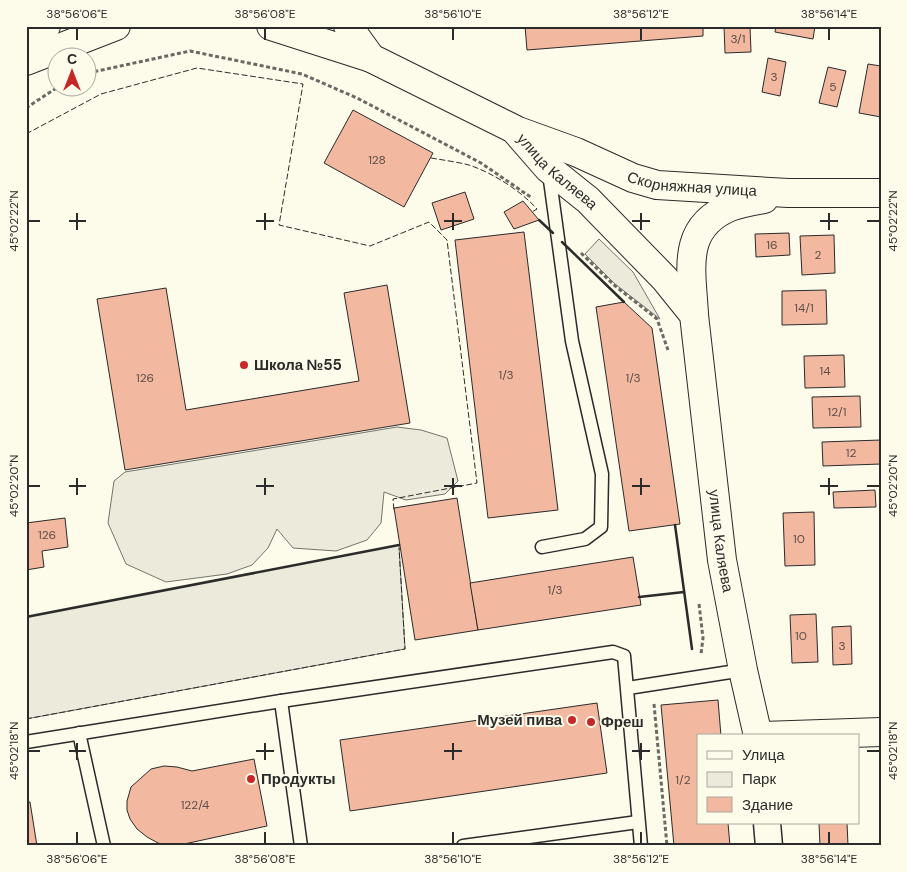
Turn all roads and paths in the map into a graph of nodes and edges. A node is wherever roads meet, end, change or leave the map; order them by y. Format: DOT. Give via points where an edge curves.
graph roads {
  1 [pos="46,26"];
  2 [pos="116,26"];
  3 [pos="271,26"];
  4 [pos="348,26"];
  5 [pos="26,43"];
  6 [pos="371,58"];
  7 [pos="26,61"];
  8 [pos="98,71"];
  9 [pos="48,94"];
  10 [pos="26,108"];
  11 [pos="514,129"];
  12 [pos="548,168"];
  13 [pos="788,193"];
  14 [pos="881,193"];
  15 [pos="556,225"];
  16 [pos="694,315"];
  17 [pos="670,356"];
  18 [pos="542,547"];
  19 [pos="698,599"];
  20 [pos="696,658"];
  21 [pos="743,670"];
  22 [pos="628,688"];
  23 [pos="281,700"];
  24 [pos="654,700"];
  25 [pos="881,732"];
  26 [pos="79,733"];
  27 [pos="759,734"];
  28 [pos="820,734"];
  29 [pos="26,742"];
  30 [pos="638,822"];
  31 [pos="767,824"];
  32 [pos="492,844"];
  33 [pos="104,846"];
  34 [pos="300,846"];
  35 [pos="463,846"];
  36 [pos="641,846"];
  37 [pos="667,846"];
  38 [pos="769,846"];
  1 -- 5 [label="main road"];
  2 -- 7 [label="main road"];
  3 -- 6 [label="main road"];
  4 -- 6 [label="main road, улица Каляева"];
  6 -- 11 [label="main road, улица Каляева"];
  8 -- 15 [label="path" via="190,51 302,74 357,98 480,163 531,197"];
  9 -- 10 [label="path"];
  11 -- 12 [label="main road, улица Каляева"];
  11 -- 13 [label="main road, Скорняжная улица" via="657,185"];
  12 -- 15 [label="lane"];
  12 -- 16 [label="main road, улица Каляева" via="588,200 665,279"];
  13 -- 14 [label="main road, Скорняжная улица"];
  13 -- 16 [label="main road, улица Каляева" via="730,207 708,220 698,232 691,257"];
  15 -- 17 [label="path" via="614,285 657,319"];
  15 -- 18 [label="lane" via="572,341 602,474 601,527 585,539"];
  16 -- 21 [label="main road, улица Каляева" via="722,560"];
  19 -- 20 [label="path" via="703,638 702,654"];
  21 -- 22 [label="lane"];
  21 -- 27 [label="main road, улица Каляева"];
  22 -- 23 [label="lane" via="624,656 613,652"];
  22 -- 30 [label="lane"];
  23 -- 26 [label="lane"];
  23 -- 34 [label="lane"];
  24 -- 37 [label="path"];
  25 -- 28 [label="main road"];
  26 -- 29 [label="lane"];
  26 -- 33 [label="lane"];
  30 -- 32 [label="lane"];
  30 -- 36 [label="lane"];
  31 -- 38 [label="street"];
  32 -- 35 [label="lane"];
}
